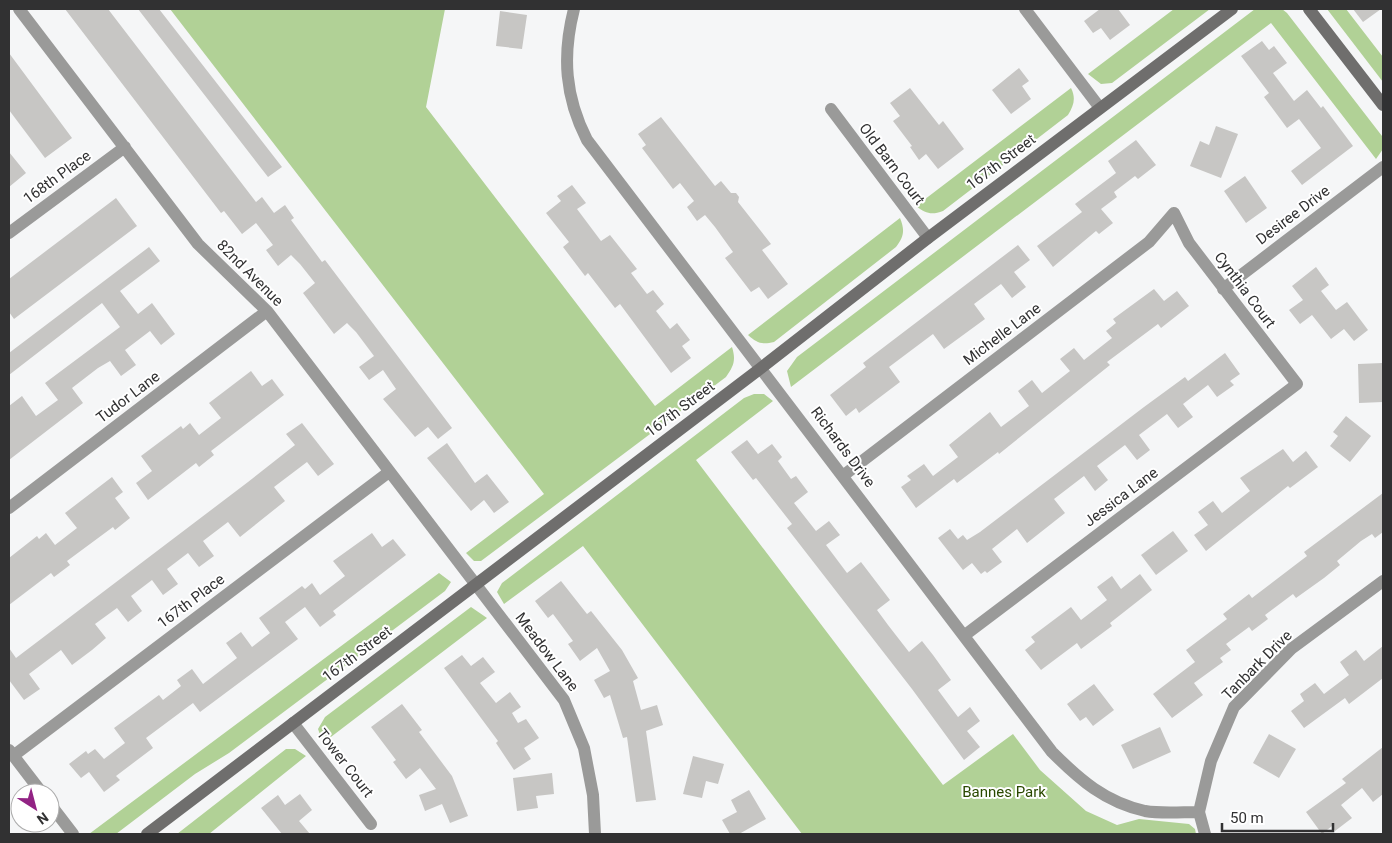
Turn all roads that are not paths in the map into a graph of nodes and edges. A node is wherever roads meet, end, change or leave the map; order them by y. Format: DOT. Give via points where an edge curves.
graph roads {
  1 [pos="18,9"];
  2 [pos="574,9"];
  3 [pos="1025,9"];
  4 [pos="1232,9"];
  5 [pos="1309,9"];
  6 [pos="1383,106"];
  7 [pos="1100,108"];
  8 [pos="831,110"];
  9 [pos="125,147"];
  10 [pos="1383,167"];
  11 [pos="1174,213"];
  12 [pos="9,233"];
  13 [pos="928,238"];
  14 [pos="1223,289"];
  15 [pos="267,311"];
  16 [pos="761,368"];
  17 [pos="1297,384"];
  18 [pos="389,472"];
  19 [pos="844,475"];
  20 [pos="9,508"];
  21 [pos="1383,581"];
  22 [pos="476,585"];
  23 [pos="965,635"];
  24 [pos="293,722"];
  25 [pos="11,753"];
  26 [pos="34,783"];
  27 [pos="1199,812"];
  28 [pos="60,817"];
  29 [pos="372,824"];
  30 [pos="73,834"];
  31 [pos="147,834"];
  32 [pos="595,834"];
  33 [pos="1205,834"];
  1 -- 9 [label="street, 82nd Avenue"];
  2 -- 16 [label="street, Richards Drive" via="567,47 568,89 572,107 587,140"];
  3 -- 7 [label="street"];
  4 -- 7 [label="street, 167th Street"];
  5 -- 6 [label="street"];
  7 -- 13 [label="street, 167th Street"];
  8 -- 13 [label="street, Old Barn Court"];
  9 -- 12 [label="street, 168th Place"];
  9 -- 15 [label="street, 82nd Avenue" via="198,244"];
  10 -- 14 [label="street, Desiree Drive"];
  11 -- 14 [label="street, Cynthia Court" via="1189,243"];
  11 -- 19 [label="street, Michelle Lane" via="1149,242"];
  13 -- 16 [label="street, 167th Street"];
  14 -- 17 [label="street, Cynthia Court"];
  15 -- 18 [label="street, 82nd Avenue"];
  15 -- 20 [label="street, Tudor Lane"];
  16 -- 19 [label="street, Richards Drive"];
  16 -- 22 [label="street, 167th Street"];
  17 -- 23 [label="street, Jessica Lane"];
  18 -- 22 [label="street, 82nd Avenue"];
  18 -- 25 [label="street, 167th Place"];
  19 -- 23 [label="street, Richards Drive"];
  21 -- 27 [label="street, Tanbark Drive" via="1291,650 1234,707 1211,761"];
  22 -- 24 [label="street, 167th Street"];
  22 -- 32 [label="street, Meadow Lane" via="564,700 584,748 593,795"];
  23 -- 27 [label="street, Richards Drive" via="1052,752 1093,790 1114,802 1146,811"];
  24 -- 29 [label="street, Tower Court"];
  24 -- 31 [label="street, 167th Street"];
  25 -- 26 [label="street"];
  27 -- 33 [label="street, Tanbark Drive"];
  28 -- 30 [label="street"];
}
